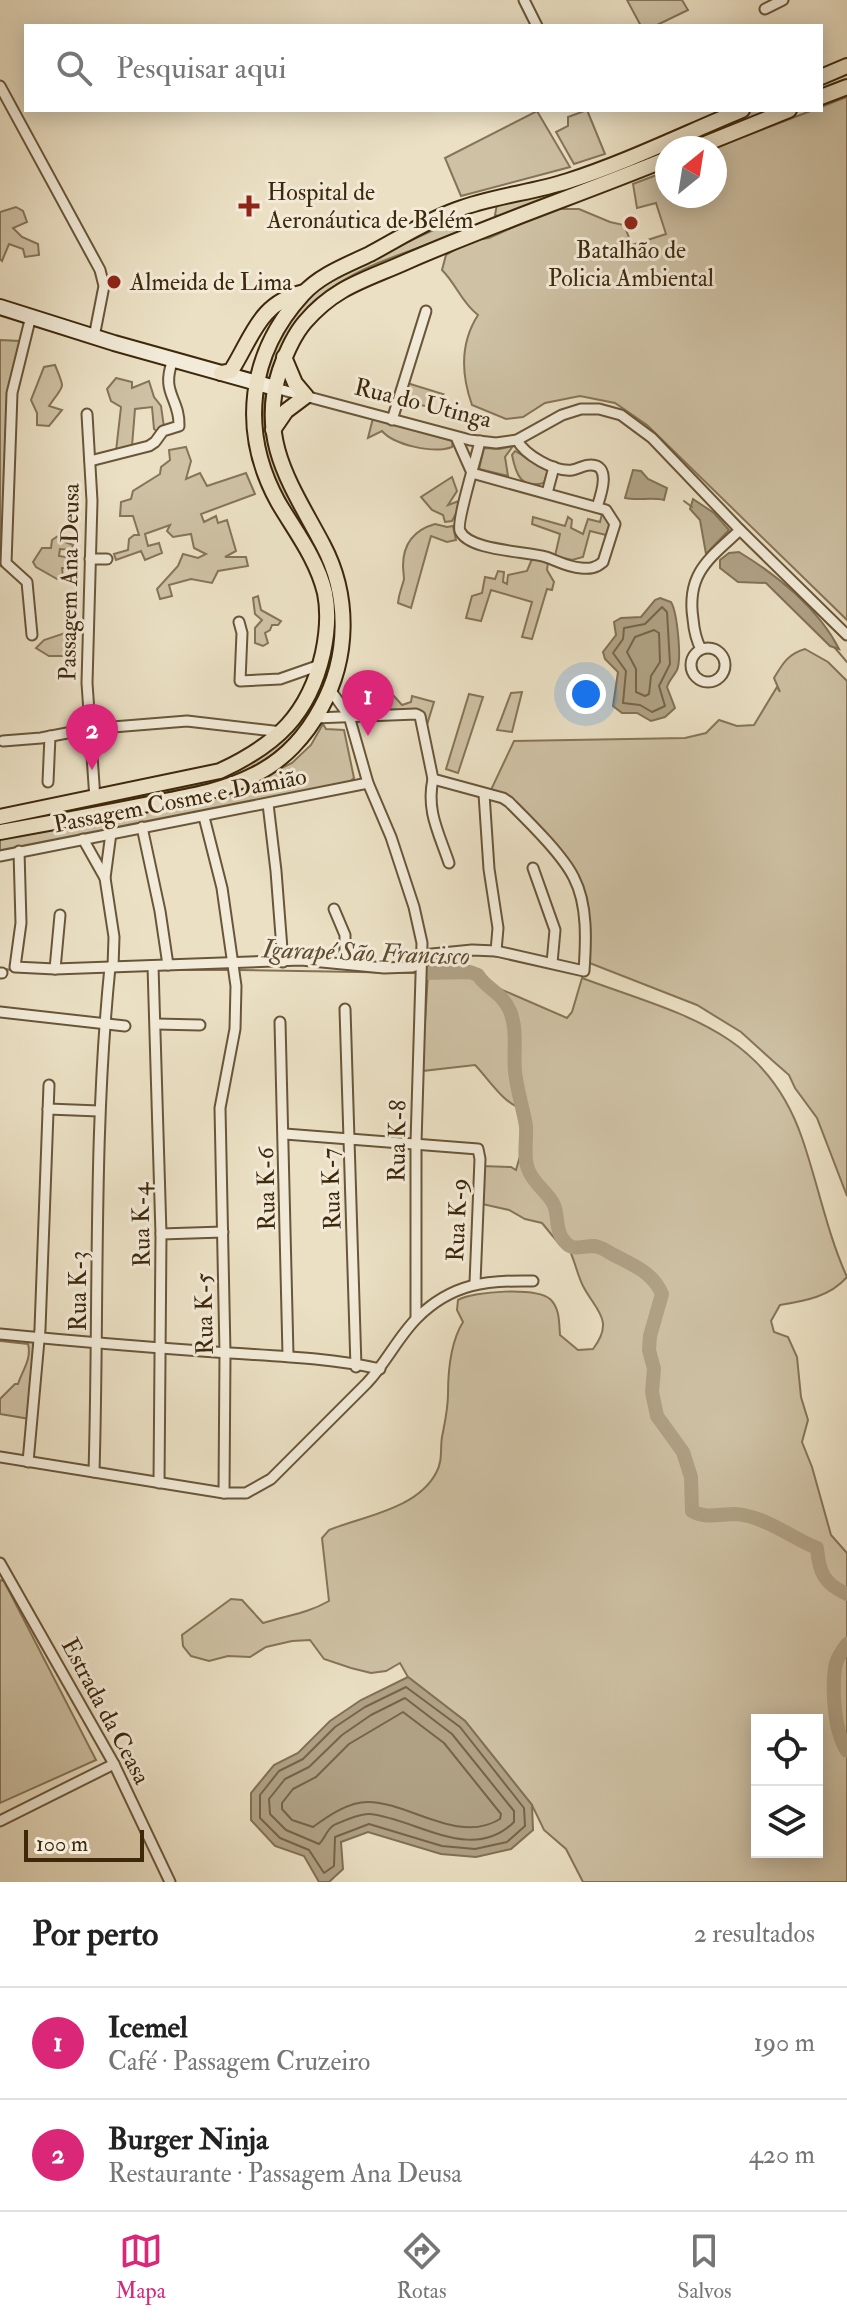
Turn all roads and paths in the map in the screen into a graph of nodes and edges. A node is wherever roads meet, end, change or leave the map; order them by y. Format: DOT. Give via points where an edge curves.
graph roads {
  1 [pos="524,0"];
  2 [pos="783,0"];
  3 [pos="765,9"];
  4 [pos="536,24"];
  5 [pos="847,66"];
  6 [pos="823,76"];
  7 [pos="0,86"];
  8 [pos="847,87"];
  9 [pos="823,96"];
  10 [pos="737,112"];
  11 [pos="784,112"];
  12 [pos="725,136"];
  13 [pos="655,164"];
  14 [pos="499,198"];
  15 [pos="453,210"];
  16 [pos="505,222"];
  17 [pos="466,236"];
  18 [pos="304,292"];
  19 [pos="0,307"];
  20 [pos="426,311"];
  21 [pos="31,316"];
  22 [pos="94,337"];
  23 [pos="284,357"];
  24 [pos="173,360"];
  25 [pos="238,371"];
  26 [pos="221,373"];
  27 [pos="255,382"];
  28 [pos="275,388"];
  29 [pos="306,396"];
  30 [pos="87,414"];
  31 [pos="392,420"];
  32 [pos="273,430"];
  33 [pos="456,437"];
  34 [pos="517,440"];
  35 [pos="480,441"];
  36 [pos="90,461"];
  37 [pos="554,467"];
  38 [pos="472,473"];
  39 [pos="547,493"];
  40 [pos="597,507"];
  41 [pos="740,530"];
  42 [pos="90,559"];
  43 [pos="107,559"];
  44 [pos="239,622"];
  45 [pos="32,635"];
  46 [pos="847,635"];
  47 [pos="701,649"];
  48 [pos="320,665"];
  49 [pos="331,691"];
  50 [pos="349,716"];
  51 [pos="315,718"];
  52 [pos="88,729"];
  53 [pos="282,732"];
  54 [pos="50,736"];
  55 [pos="3,741"];
  56 [pos="433,779"];
  57 [pos="48,782"];
  58 [pos="368,783"];
  59 [pos="484,794"];
  60 [pos="95,799"];
  61 [pos="268,804"];
  62 [pos="0,817"];
  63 [pos="204,817"];
  64 [pos="142,827"];
  65 [pos="0,832"];
  66 [pos="111,833"];
  67 [pos="83,839"];
  68 [pos="19,851"];
  69 [pos="0,856"];
  70 [pos="449,863"];
  71 [pos="533,868"];
  72 [pos="105,878"];
  73 [pos="334,909"];
  74 [pos="60,915"];
  75 [pos="496,951"];
  76 [pos="283,962"];
  77 [pos="345,963"];
  78 [pos="552,963"];
  79 [pos="168,965"];
  80 [pos="421,966"];
  81 [pos="233,968"];
  82 [pos="55,969"];
  83 [pos="111,969"];
  84 [pos="154,969"];
  85 [pos="345,1009"];
  86 [pos="0,1012"];
  87 [pos="280,1022"];
  88 [pos="104,1024"];
  89 [pos="156,1024"];
  90 [pos="200,1025"];
  91 [pos="125,1026"];
  92 [pos="49,1085"];
  93 [pos="48,1109"];
  94 [pos="99,1111"];
  95 [pos="285,1134"];
  96 [pos="349,1139"];
  97 [pos="416,1143"];
  98 [pos="223,1232"];
  99 [pos="161,1234"];
  100 [pos="533,1281"];
  101 [pos="475,1283"];
  102 [pos="416,1318"];
  103 [pos="0,1334"];
  104 [pos="40,1338"];
  105 [pos="98,1343"];
  106 [pos="162,1348"];
  107 [pos="225,1353"];
  108 [pos="288,1355"];
  109 [pos="354,1365"];
  110 [pos="380,1369"];
  111 [pos="367,1383"];
  112 [pos="0,1457"];
  113 [pos="28,1462"];
  114 [pos="94,1472"];
  115 [pos="159,1483"];
  116 [pos="224,1493"];
  117 [pos="0,1563"];
  118 [pos="114,1764"];
  119 [pos="0,1821"];
  120 [pos="170,1882"];
  1 -- 4 [label="street"];
  2 -- 3 [label="street"];
  5 -- 6 [label="main road"];
  7 -- 22 [label="street" via="100,270 104,286"];
  8 -- 9 [label="main road"];
  10 -- 14 [label="main road" via="570,180"];
  11 -- 12 [label="main road"];
  13 -- 16 [label="main road"];
  14 -- 15 [label="main road"];
  14 -- 16 [label="main road" via="491,214"];
  15 -- 17 [label="main road" via="471,220"];
  15 -- 18 [label="main road"];
  16 -- 17 [label="main road"];
  17 -- 23 [label="main road" via="333,294 303,324"];
  18 -- 25 [label="main road" via="287,296 268,312 250,335"];
  18 -- 27 [label="main road" via="268,347"];
  19 -- 21 [label="street"];
  20 -- 31 [label="street"];
  21 -- 22 [label="street"];
  21 -- 45 [label="street" via="12,393 6,563 27,582"];
  22 -- 24 [label="street"];
  23 -- 28 [label="main road"];
  23 -- 29 [label="main road"];
  24 -- 26 [label="street"];
  24 -- 36 [label="street" via="167,382 179,426 163,431 149,446"];
  25 -- 26 [label="main road"];
  25 -- 27 [label="street, Rua do Utinga"];
  27 -- 28 [label="street, Rua do Utinga"];
  27 -- 48 [label="main road" via="256,433 265,475 324,592 327,624"];
  28 -- 29 [label="street, Rua do Utinga"];
  28 -- 32 [label="main road"];
  29 -- 31 [label="street, Rua do Utinga"];
  29 -- 32 [label="main road"];
  30 -- 36 [label="street, Passagem Ana Deusa"];
  31 -- 33 [label="street, Rua do Utinga"];
  32 -- 49 [label="main road" via="288,483 325,547 340,590 343,635"];
  33 -- 35 [label="street, Rua do Utinga"];
  33 -- 38 [label="street"];
  34 -- 35 [label="street, Rua do Utinga"];
  34 -- 37 [label="street"];
  34 -- 41 [label="street, Rua do Utinga" via="581,409 621,415 652,438"];
  35 -- 38 [label="street"];
  36 -- 42 [label="street, Passagem Ana Deusa"];
  37 -- 39 [label="street"];
  37 -- 40 [label="street" via="572,470 593,464 602,469"];
  38 -- 39 [label="street"];
  38 -- 40 [label="street" via="458,526 462,535 480,545 547,557 570,567 596,567 608,554 615,524"];
  39 -- 40 [label="street"];
  41 -- 46 [label="street, Rua do Utinga"];
  41 -- 47 [label="street" via="706,561 693,584 691,609"];
  42 -- 43 [label="street"];
  42 -- 52 [label="street, Passagem Ana Deusa"];
  44 -- 48 [label="street" via="240,681 280,679"];
  48 -- 53 [label="main road" via="304,705"];
  49 -- 50 [label="street, Rua K-8"];
  49 -- 51 [label="main road"];
  50 -- 51 [label="street"];
  50 -- 56 [label="street" via="420,716"];
  50 -- 58 [label="street, Rua K-8"];
  51 -- 65 [label="main road" via="278,759 232,785"];
  52 -- 53 [label="street" via="187,721"];
  52 -- 54 [label="street"];
  52 -- 60 [label="street, Passagem Ana Deusa"];
  53 -- 60 [label="main road" via="252,757 220,771"];
  54 -- 55 [label="street"];
  54 -- 57 [label="street"];
  56 -- 59 [label="street"];
  56 -- 70 [label="street" via="432,818"];
  58 -- 61 [label="street, Passagem Cosme e Damião"];
  58 -- 80 [label="street, Rua K-8" via="414,907"];
  59 -- 75 [label="street"];
  59 -- 78 [label="street" via="509,802 572,873 579,890 584,971"];
  60 -- 62 [label="main road"];
  61 -- 63 [label="street, Passagem Cosme e Damião"];
  61 -- 76 [label="street"];
  63 -- 64 [label="street, Passagem Cosme e Damião"];
  63 -- 81 [label="street, Rua K-5" via="222,888"];
  64 -- 66 [label="street, Passagem Cosme e Damião"];
  64 -- 79 [label="street"];
  66 -- 67 [label="street, Passagem Cosme e Damião"];
  66 -- 72 [label="street"];
  67 -- 68 [label="street, Passagem Cosme e Damião"];
  67 -- 72 [label="street"];
  68 -- 69 [label="street, Passagem Cosme e Damião"];
  68 -- 82 [label="street" via="21,923 15,967"];
  71 -- 78 [label="street" via="555,930"];
  72 -- 83 [label="street, Rua K-3" via="114,937"];
  73 -- 77 [label="street" via="345,935"];
  74 -- 82 [label="street"];
  75 -- 78 [label="street"];
  75 -- 80 [label="street" via="472,950"];
  76 -- 77 [label="street"];
  76 -- 81 [label="street"];
  77 -- 80 [label="street"];
  79 -- 81 [label="street"];
  79 -- 84 [label="street"];
  80 -- 97 [label="street, Rua K-8"];
  81 -- 98 [label="street, Rua K-5" via="235,1029 223,1082 220,1135"];
  82 -- 83 [label="street"];
  83 -- 84 [label="street"];
  83 -- 88 [label="street, Rua K-3"];
  84 -- 89 [label="street, Rua K-4"];
  85 -- 96 [label="street, Rua K-7"];
  86 -- 88 [label="street"];
  87 -- 95 [label="street, Rua K-6"];
  88 -- 91 [label="street"];
  88 -- 94 [label="street, Rua K-3"];
  89 -- 90 [label="street"];
  89 -- 99 [label="street, Rua K-4"];
  92 -- 93 [label="street"];
  93 -- 94 [label="street"];
  93 -- 104 [label="street"];
  94 -- 105 [label="street, Rua K-3"];
  95 -- 96 [label="street"];
  95 -- 108 [label="street, Rua K-6"];
  96 -- 97 [label="street"];
  96 -- 109 [label="street, Rua K-7"];
  97 -- 101 [label="street, Rua K-9" via="480,1152"];
  97 -- 102 [label="street, Rua K-8"];
  98 -- 99 [label="street"];
  98 -- 107 [label="street, Rua K-5"];
  99 -- 106 [label="street, Rua K-4"];
  100 -- 101 [label="street"];
  101 -- 102 [label="street"];
  102 -- 110 [label="street"];
  103 -- 104 [label="street"];
  104 -- 105 [label="street"];
  104 -- 113 [label="street"];
  105 -- 106 [label="street"];
  105 -- 114 [label="street, Rua K-3"];
  106 -- 107 [label="street"];
  106 -- 115 [label="street, Rua K-4"];
  107 -- 108 [label="street"];
  107 -- 116 [label="street, Rua K-5"];
  108 -- 109 [label="street"];
  109 -- 110 [label="street"];
  109 -- 111 [label="street"];
  110 -- 111 [label="street"];
  111 -- 116 [label="street" via="271,1479 246,1493"];
  112 -- 113 [label="street"];
  113 -- 114 [label="street"];
  114 -- 115 [label="street"];
  115 -- 116 [label="street"];
  117 -- 118 [label="street, Estrada da Ceasa"];
  118 -- 119 [label="street"];
  118 -- 120 [label="street, Estrada da Ceasa"];
}
